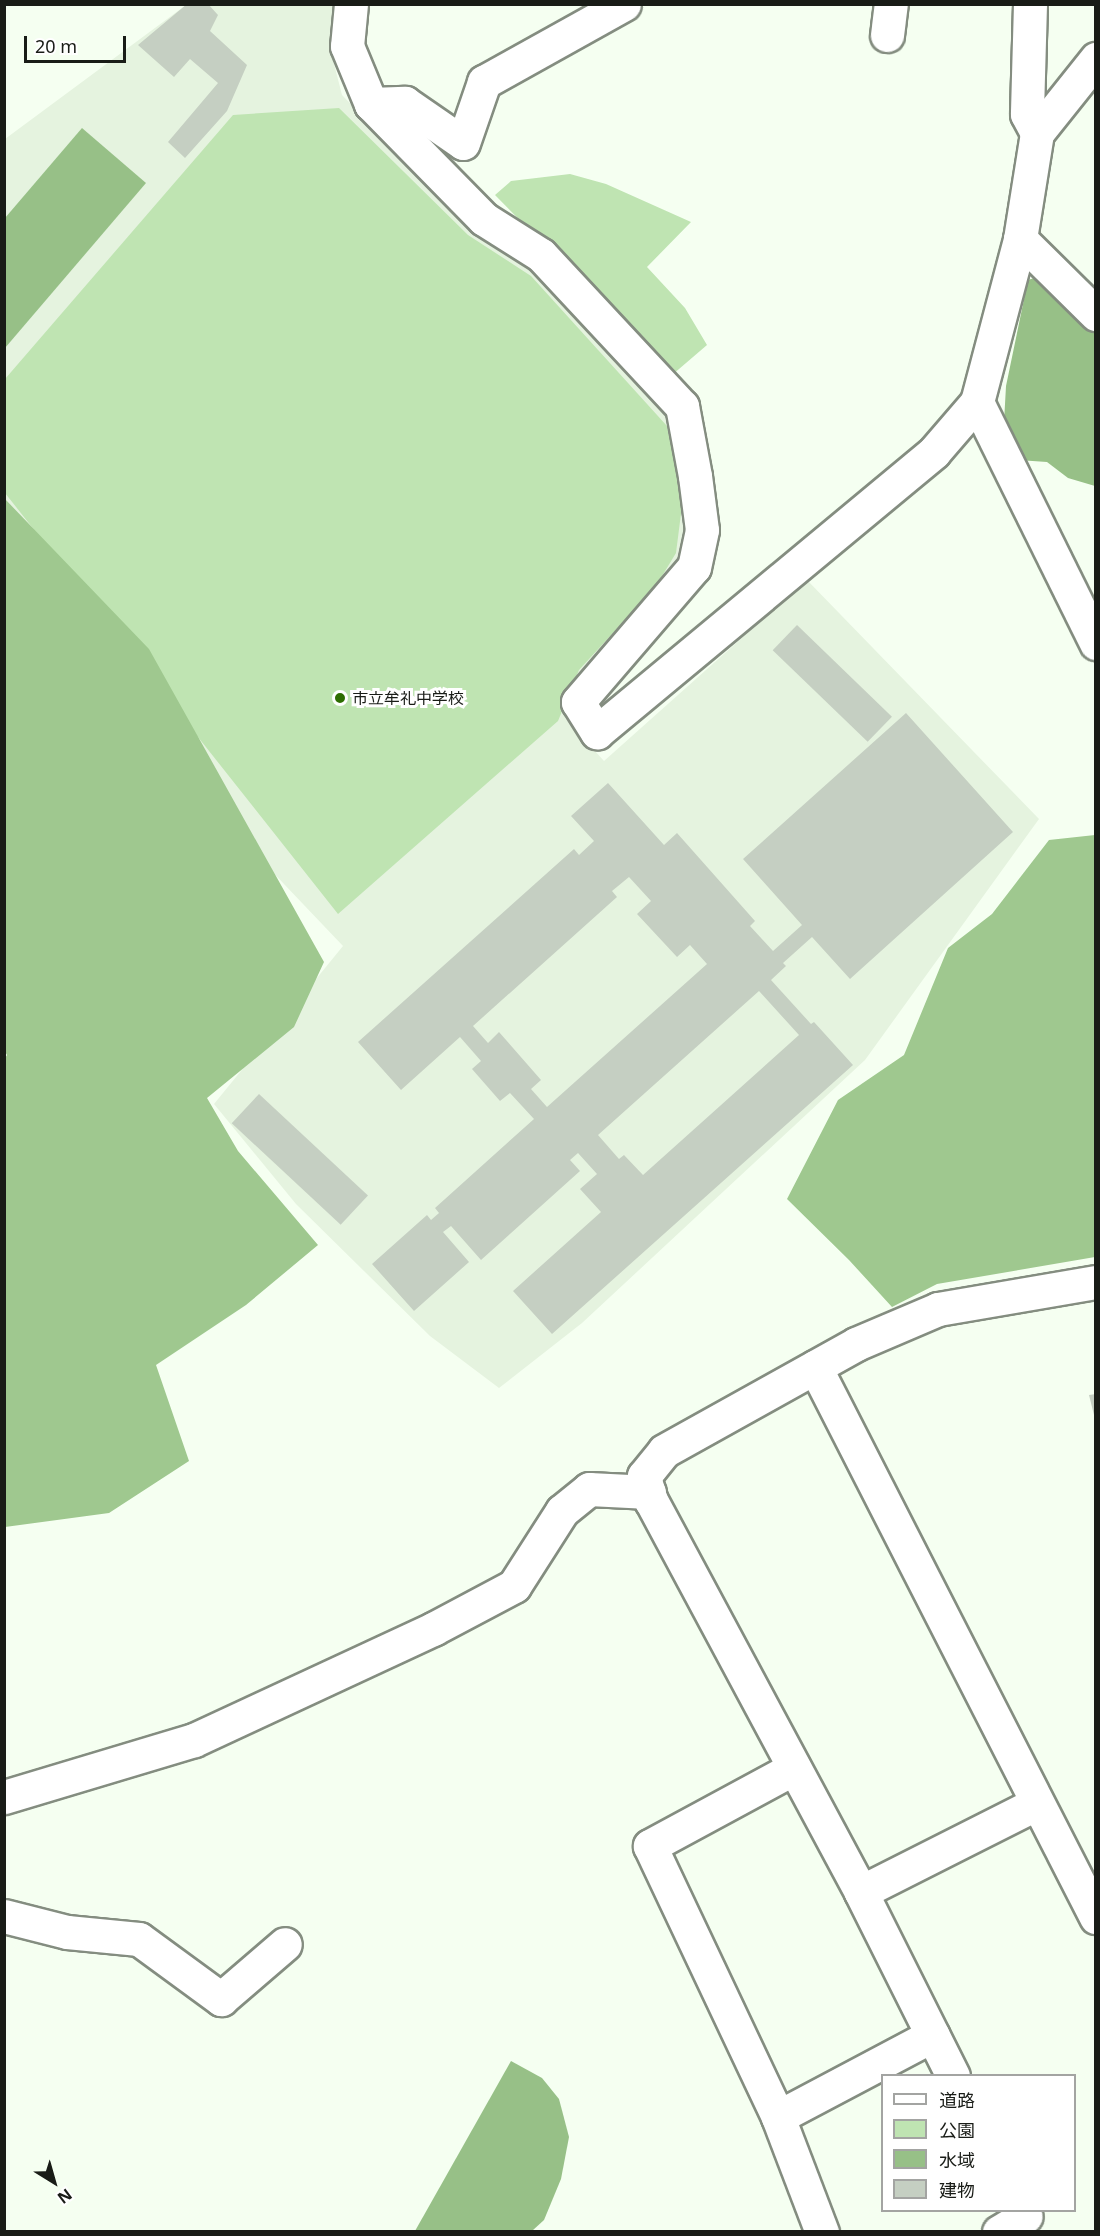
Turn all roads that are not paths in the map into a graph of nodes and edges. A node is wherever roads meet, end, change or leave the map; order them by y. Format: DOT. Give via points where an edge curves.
graph roads {
  1 [pos="351,4"];
  2 [pos="624,4"];
  3 [pos="1030,4"];
  4 [pos="1095,59"];
  5 [pos="371,104"];
  6 [pos="1037,133"];
  7 [pos="1020,239"];
  8 [pos="1095,315"];
  9 [pos="977,402"];
  10 [pos="1095,643"];
  11 [pos="1095,1282"];
  12 [pos="815,1367"];
  13 [pos="649,1492"];
  14 [pos="794,1768"];
  15 [pos="4,1797"];
  16 [pos="1037,1803"];
  17 [pos="861,1892"];
  18 [pos="4,1916"];
  19 [pos="1095,1917"];
  20 [pos="285,1944"];
  21 [pos="933,2035"];
  22 [pos="953,2074"];
  23 [pos="778,2117"];
  24 [pos="822,2232"];
  1 -- 5 [label="street" via="347,46"];
  2 -- 5 [label="street" via="484,82 463,143 405,103"];
  3 -- 6 [label="street" via="1028,114"];
  4 -- 6 [label="street"];
  5 -- 9 [label="street" via="483,219 541,255 682,406 702,530 694,567 578,702 597,732 934,452"];
  6 -- 7 [label="street"];
  7 -- 8 [label="street"];
  7 -- 9 [label="street"];
  9 -- 10 [label="street"];
  11 -- 12 [label="street" via="938,1309 856,1344"];
  12 -- 13 [label="street" via="664,1451 644,1476"];
  12 -- 16 [label="street"];
  13 -- 14 [label="street"];
  13 -- 15 [label="street" via="589,1489 562,1511 514,1586 434,1629 194,1740"];
  14 -- 17 [label="street"];
  14 -- 23 [label="street" via="650,1846"];
  16 -- 17 [label="street"];
  16 -- 19 [label="street"];
  17 -- 21 [label="street"];
  18 -- 20 [label="street" via="67,1932 139,1939 221,1999"];
  21 -- 22 [label="street"];
  21 -- 23 [label="street"];
  23 -- 24 [label="street"];
}
